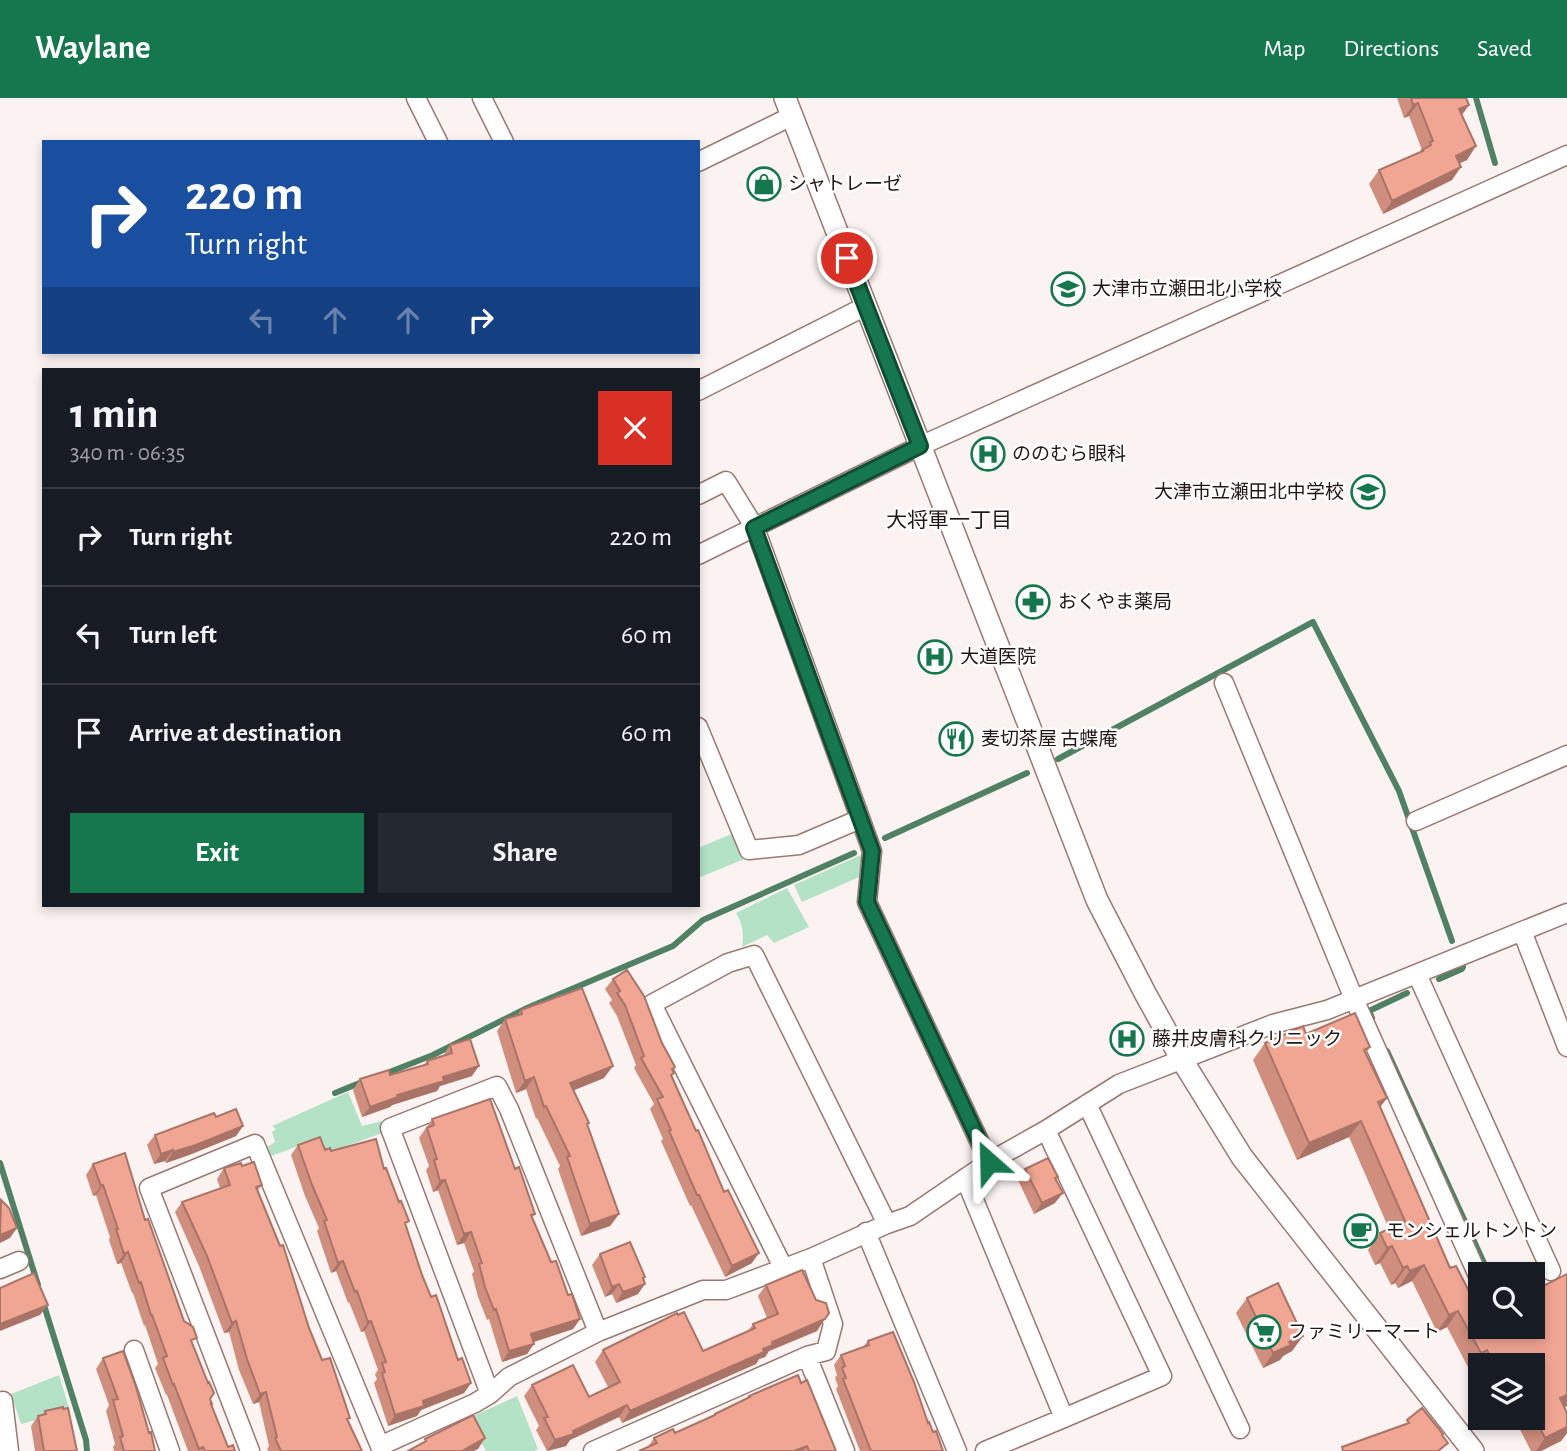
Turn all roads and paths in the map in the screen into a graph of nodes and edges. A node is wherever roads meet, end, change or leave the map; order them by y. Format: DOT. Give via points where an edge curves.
graph roads {
  1 [pos="416,98"];
  2 [pos="482,98"];
  3 [pos="788,107"];
  4 [pos="437,140"];
  5 [pos="503,140"];
  6 [pos="1567,155"];
  7 [pos="700,161"];
  8 [pos="866,306"];
  9 [pos="700,390"];
  10 [pos="920,446"];
  11 [pos="700,494"];
  12 [pos="754,528"];
  13 [pos="700,554"];
  14 [pos="1224,683"];
  15 [pos="700,732"];
  16 [pos="1567,754"];
  17 [pos="860,819"];
  18 [pos="1416,821"];
  19 [pos="1567,913"];
  20 [pos="1522,932"];
  21 [pos="1417,974"];
  22 [pos="1354,999"];
  23 [pos="1567,1047"];
  24 [pos="1182,1060"];
  25 [pos="1087,1104"];
  26 [pos="1046,1130"];
  27 [pos="989,1162"];
  28 [pos="965,1178"];
  29 [pos="887,1224"];
  30 [pos="866,1232"];
  31 [pos="811,1258"];
  32 [pos="19,1261"];
  33 [pos="1472,1262"];
  34 [pos="783,1267"];
  35 [pos="0,1269"];
  36 [pos="1551,1271"];
  37 [pos="597,1332"];
  38 [pos="134,1350"];
  39 [pos="807,1356"];
  40 [pos="490,1394"];
  41 [pos="3,1401"];
  42 [pos="1064,1418"];
  43 [pos="1240,1429"];
  44 [pos="9,1451"];
  45 [pos="170,1451"];
  46 [pos="250,1451"];
  47 [pos="593,1451"];
  48 [pos="845,1451"];
  49 [pos="957,1451"];
  50 [pos="985,1451"];
  51 [pos="1473,1451"];
  1 -- 4 [label="street"];
  2 -- 5 [label="street"];
  3 -- 7 [label="street"];
  3 -- 8 [label="street"];
  6 -- 10 [label="street"];
  8 -- 9 [label="street"];
  8 -- 10 [label="street"];
  10 -- 12 [label="street"];
  10 -- 24 [label="street" via="1097,900"];
  11 -- 12 [label="street" via="726,481"];
  12 -- 13 [label="street"];
  12 -- 17 [label="street"];
  14 -- 22 [label="street"];
  15 -- 17 [label="street" via="749,850 799,845"];
  16 -- 18 [label="street"];
  17 -- 27 [label="street" via="872,851 867,902"];
  19 -- 20 [label="street"];
  20 -- 21 [label="street"];
  20 -- 23 [label="street"];
  21 -- 22 [label="street"];
  21 -- 36 [label="street"];
  22 -- 24 [label="street" via="1273,1024"];
  22 -- 33 [label="street"];
  24 -- 25 [label="street" via="1118,1084"];
  24 -- 51 [label="street" via="1242,1157"];
  25 -- 26 [label="street"];
  25 -- 43 [label="street"];
  26 -- 27 [label="street"];
  26 -- 42 [label="street" via="1163,1376"];
  27 -- 28 [label="street"];
  28 -- 29 [label="street" via="910,1216"];
  28 -- 42 [label="street"];
  29 -- 30 [label="street"];
  29 -- 34 [label="street" via="754,955 728,963 653,1004"];
  30 -- 31 [label="street"];
  30 -- 49 [label="street"];
  31 -- 34 [label="street"];
  31 -- 39 [label="street" via="833,1324 826,1351"];
  32 -- 35 [label="street"];
  34 -- 37 [label="street" via="726,1290 703,1290"];
  37 -- 40 [label="street" via="509,1377"];
  37 -- 40 [label="street" via="497,1086 390,1128"];
  38 -- 45 [label="street"];
  39 -- 47 [label="street"];
  39 -- 48 [label="street"];
  40 -- 46 [label="street" via="380,1446 255,1144 149,1188"];
  41 -- 44 [label="street"];
  42 -- 50 [label="street"];
}
